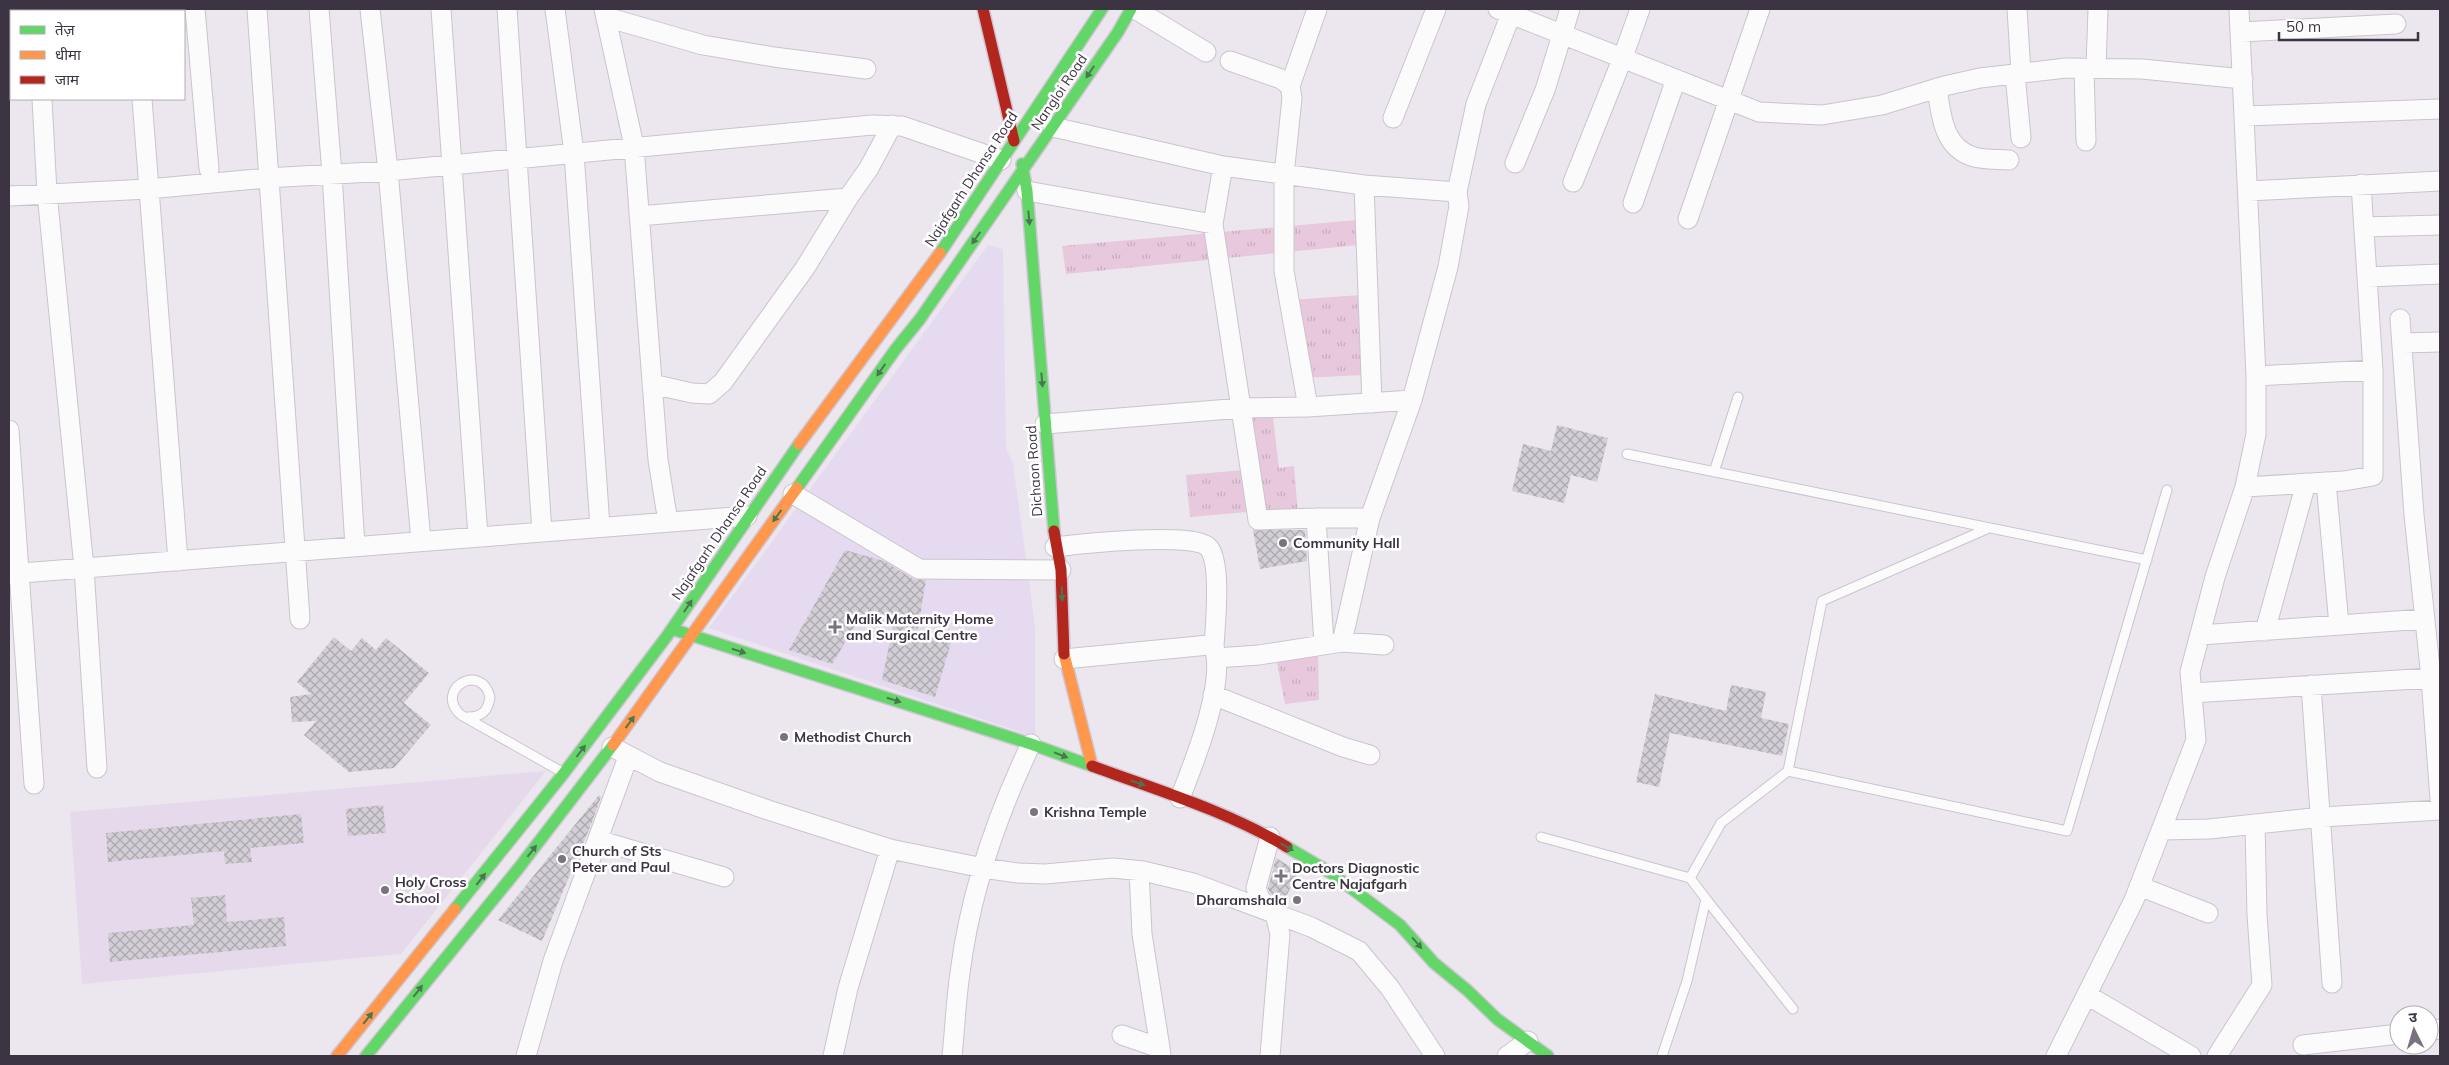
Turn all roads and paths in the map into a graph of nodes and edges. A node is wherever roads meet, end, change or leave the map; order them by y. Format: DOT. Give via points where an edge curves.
graph roads {
  1 [pos="195,9"];
  2 [pos="257,9"];
  3 [pos="320,9"];
  4 [pos="370,9"];
  5 [pos="441,9"];
  6 [pos="507,9"];
  7 [pos="555,9"];
  8 [pos="983,9"];
  9 [pos="1102,9"];
  10 [pos="1131,9"];
  11 [pos="1135,9"];
  12 [pos="1317,9"];
  13 [pos="1436,9"];
  14 [pos="1570,9"];
  15 [pos="1640,9"];
  16 [pos="1760,9"];
  17 [pos="2017,9"];
  18 [pos="2098,9"];
  19 [pos="2240,9"];
  20 [pos="1504,10"];
  21 [pos="603,11"];
  22 [pos="2396,24"];
  23 [pos="2241,32"];
  24 [pos="1563,34"];
  25 [pos="1206,52"];
  26 [pos="1623,58"];
  27 [pos="1230,61"];
  28 [pos="2090,68"];
  29 [pos="866,69"];
  30 [pos="2018,74"];
  31 [pos="1676,79"];
  32 [pos="2243,80"];
  33 [pos="1290,86"];
  34 [pos="1937,88"];
  35 [pos="1728,99"];
  36 [pos="42,100"];
  37 [pos="142,100"];
  38 [pos="2440,109"];
  39 [pos="2244,116"];
  40 [pos="1393,118"];
  41 [pos="892,124"];
  42 [pos="1054,127"];
  43 [pos="2022,138"];
  44 [pos="1014,141"];
  45 [pos="2086,141"];
  46 [pos="634,146"];
  47 [pos="574,153"];
  48 [pos="517,158"];
  49 [pos="1001,160"];
  50 [pos="2009,160"];
  51 [pos="1515,163"];
  52 [pos="453,164"];
  53 [pos="1223,166"];
  54 [pos="209,169"];
  55 [pos="1024,170"];
  56 [pos="388,171"];
  57 [pos="332,174"];
  58 [pos="1284,175"];
  59 [pos="268,178"];
  60 [pos="2440,181"];
  61 [pos="1573,182"];
  62 [pos="2361,184"];
  63 [pos="1364,185"];
  64 [pos="148,189"];
  65 [pos="2248,191"];
  66 [pos="1026,192"];
  67 [pos="1456,192"];
  68 [pos="47,193"];
  69 [pos="9,196"];
  70 [pos="848,198"];
  71 [pos="1633,203"];
  72 [pos="639,216"];
  73 [pos="1688,219"];
  74 [pos="1213,224"];
  75 [pos="2440,225"];
  76 [pos="2364,227"];
  77 [pos="2440,274"];
  78 [pos="2367,277"];
  79 [pos="2400,319"];
  80 [pos="2440,342"];
  81 [pos="2402,343"];
  82 [pos="2373,370"];
  83 [pos="2256,376"];
  84 [pos="652,384"];
  85 [pos="1738,397"];
  86 [pos="1412,400"];
  87 [pos="1372,403"];
  88 [pos="1308,407"];
  89 [pos="1242,408"];
  90 [pos="1045,424"];
  91 [pos="9,430"];
  92 [pos="1627,454"];
  93 [pos="1714,472"];
  94 [pos="2326,482"];
  95 [pos="2306,483"];
  96 [pos="2245,487"];
  97 [pos="2167,490"];
  98 [pos="793,494"];
  99 [pos="747,516"];
  100 [pos="1316,518"];
  101 [pos="1370,518"];
  102 [pos="668,522"];
  103 [pos="600,527"];
  104 [pos="1989,528"];
  105 [pos="542,532"];
  106 [pos="478,537"];
  107 [pos="421,541"];
  108 [pos="355,547"];
  109 [pos="1055,547"];
  110 [pos="295,552"];
  111 [pos="2147,560"];
  112 [pos="178,561"];
  113 [pos="84,568"];
  114 [pos="1061,570"];
  115 [pos="14,574"];
  116 [pos="300,619"];
  117 [pos="2424,619"];
  118 [pos="2339,625"];
  119 [pos="672,628"];
  120 [pos="2265,631"];
  121 [pos="2200,635"];
  122 [pos="692,636"];
  123 [pos="1333,643"];
  124 [pos="1384,645"];
  125 [pos="1215,653"];
  126 [pos="1064,659"];
  127 [pos="2431,678"];
  128 [pos="2311,685"];
  129 [pos="2192,693"];
  130 [pos="1213,695"];
  131 [pos="468,717"];
  132 [pos="1031,744"];
  133 [pos="612,747"];
  134 [pos="1370,755"];
  135 [pos="628,757"];
  136 [pos="1092,766"];
  137 [pos="97,768"];
  138 [pos="1788,771"];
  139 [pos="564,773"];
  140 [pos="34,784"];
  141 [pos="1180,798"];
  142 [pos="2440,799"];
  143 [pos="2440,810"];
  144 [pos="2322,817"];
  145 [pos="2255,824"];
  146 [pos="2162,830"];
  147 [pos="1270,837"];
  148 [pos="1542,838"];
  149 [pos="598,840"];
  150 [pos="890,849"];
  151 [pos="983,868"];
  152 [pos="1139,871"];
  153 [pos="724,877"];
  154 [pos="1690,878"];
  155 [pos="2139,886"];
  156 [pos="1706,899"];
  157 [pos="1275,914"];
  158 [pos="2208,914"];
  159 [pos="2332,984"];
  160 [pos="2087,995"];
  161 [pos="1793,1009"];
  162 [pos="1122,1035"];
  163 [pos="2389,1035"];
  164 [pos="1528,1042"];
  165 [pos="2303,1045"];
  166 [pos="1160,1052"];
  167 [pos="337,1056"];
  168 [pos="366,1056"];
  169 [pos="526,1056"];
  170 [pos="833,1056"];
  171 [pos="952,1056"];
  172 [pos="1270,1056"];
  173 [pos="1435,1056"];
  174 [pos="1507,1056"];
  175 [pos="1548,1056"];
  176 [pos="1662,1056"];
  177 [pos="2056,1056"];
  178 [pos="2191,1056"];
  179 [pos="2217,1056"];
  1 -- 54 [label="street"];
  2 -- 59 [label="street"];
  3 -- 57 [label="street"];
  4 -- 56 [label="street"];
  5 -- 52 [label="street"];
  6 -- 48 [label="street"];
  7 -- 47 [label="street"];
  8 -- 44 [label="main road"];
  9 -- 44 [label="main road, Najafgarh Dhansa Road"];
  10 -- 42 [label="main road, Nangloi Road, one-way"];
  11 -- 25 [label="street"];
  12 -- 33 [label="street"];
  13 -- 40 [label="street"];
  14 -- 24 [label="street"];
  15 -- 26 [label="street"];
  16 -- 35 [label="street"];
  17 -- 30 [label="street"];
  18 -- 28 [label="street"];
  19 -- 23 [label="street"];
  20 -- 24 [label="street"];
  20 -- 67 [label="street" via="1476,104"];
  21 -- 29 [label="street" via="703,44"];
  21 -- 46 [label="street"];
  22 -- 23 [label="street"];
  23 -- 32 [label="street"];
  24 -- 26 [label="street"];
  24 -- 51 [label="street" via="1545,90"];
  26 -- 31 [label="street"];
  26 -- 61 [label="street"];
  27 -- 33 [label="street" via="1281,79"];
  28 -- 30 [label="street"];
  28 -- 32 [label="street" via="2151,70"];
  28 -- 45 [label="street"];
  30 -- 34 [label="street" via="1980,78"];
  30 -- 43 [label="street"];
  31 -- 35 [label="street"];
  31 -- 71 [label="street"];
  32 -- 39 [label="street"];
  33 -- 58 [label="street" via="1292,98"];
  34 -- 35 [label="street" via="1882,105 1822,115 1759,112"];
  34 -- 50 [label="street" via="1943,126 1958,149 1974,157"];
  35 -- 73 [label="street"];
  36 -- 68 [label="street"];
  37 -- 64 [label="street"];
  38 -- 39 [label="street"];
  39 -- 65 [label="street"];
  41 -- 46 [label="street"];
  41 -- 49 [label="street"];
  41 -- 70 [label="street" via="869,168"];
  42 -- 53 [label="street"];
  42 -- 55 [label="main road, Nangloi Road"];
  44 -- 49 [label="main road, Najafgarh Dhansa Road"];
  44 -- 55 [label="main road, Dichaon Road"];
  46 -- 47 [label="street"];
  46 -- 72 [label="street"];
  47 -- 48 [label="street"];
  47 -- 103 [label="street"];
  48 -- 52 [label="street"];
  48 -- 105 [label="street"];
  49 -- 99 [label="main road, Najafgarh Dhansa Road" via="958,229"];
  52 -- 56 [label="street"];
  52 -- 106 [label="street"];
  53 -- 58 [label="street"];
  53 -- 74 [label="street"];
  55 -- 66 [label="main road, Dichaon Road"];
  55 -- 98 [label="main road, Nangloi Road, one-way"];
  56 -- 57 [label="street"];
  56 -- 107 [label="street"];
  57 -- 59 [label="street"];
  57 -- 108 [label="street"];
  58 -- 63 [label="street"];
  58 -- 88 [label="street" via="1284,271"];
  59 -- 64 [label="street"];
  59 -- 110 [label="street"];
  60 -- 62 [label="street"];
  62 -- 65 [label="street"];
  62 -- 76 [label="street"];
  63 -- 67 [label="street"];
  63 -- 87 [label="street"];
  64 -- 68 [label="street"];
  64 -- 112 [label="street"];
  65 -- 83 [label="street"];
  66 -- 74 [label="street"];
  66 -- 90 [label="main road, Dichaon Road, one-way"];
  67 -- 86 [label="street" via="1459,206 1448,266"];
  68 -- 69 [label="street"];
  68 -- 113 [label="street"];
  70 -- 72 [label="street"];
  70 -- 84 [label="street" via="804,268 723,382 709,394 692,394"];
  72 -- 84 [label="street"];
  74 -- 89 [label="street"];
  75 -- 76 [label="street"];
  76 -- 78 [label="street"];
  77 -- 78 [label="street"];
  78 -- 82 [label="street"];
  79 -- 81 [label="street"];
  80 -- 81 [label="street"];
  81 -- 117 [label="street"];
  82 -- 83 [label="street"];
  82 -- 94 [label="street" via="2373,476"];
  83 -- 96 [label="street" via="2256,434"];
  84 -- 102 [label="street" via="658,460"];
  85 -- 93 [label="lane"];
  86 -- 87 [label="street"];
  86 -- 101 [label="street"];
  87 -- 88 [label="street"];
  88 -- 89 [label="street"];
  89 -- 90 [label="street"];
  89 -- 100 [label="street" via="1258,520"];
  90 -- 109 [label="main road, Dichaon Road"];
  91 -- 115 [label="street"];
  92 -- 93 [label="lane"];
  93 -- 104 [label="lane"];
  94 -- 95 [label="street"];
  94 -- 118 [label="street"];
  95 -- 96 [label="street"];
  95 -- 120 [label="street"];
  96 -- 121 [label="street" via="2214,577"];
  97 -- 111 [label="lane"];
  98 -- 114 [label="street" via="919,569"];
  98 -- 122 [label="main road, Nangloi Road, one-way"];
  99 -- 102 [label="street"];
  119 -- 99 [label="main road, Najafgarh Dhansa Road, one-way"];
  100 -- 101 [label="street"];
  100 -- 123 [label="street"];
  101 -- 123 [label="street"];
  102 -- 103 [label="street"];
  103 -- 105 [label="street"];
  104 -- 111 [label="lane"];
  104 -- 138 [label="lane" via="1822,601"];
  105 -- 106 [label="street"];
  106 -- 107 [label="street"];
  107 -- 108 [label="street"];
  108 -- 110 [label="street"];
  109 -- 114 [label="main road, Dichaon Road"];
  109 -- 125 [label="street" via="1171,539 1203,542 1213,555"];
  110 -- 112 [label="street"];
  110 -- 116 [label="street"];
  111 -- 138 [label="lane" via="2067,830"];
  112 -- 113 [label="street"];
  113 -- 115 [label="street"];
  113 -- 137 [label="street"];
  114 -- 126 [label="main road, Dichaon Road, one-way"];
  115 -- 140 [label="street"];
  117 -- 118 [label="street"];
  117 -- 127 [label="street"];
  118 -- 120 [label="street"];
  119 -- 122 [label="main road"];
  139 -- 119 [label="main road, Najafgarh Dhansa Road, one-way"];
  120 -- 121 [label="street"];
  121 -- 129 [label="street" via="2190,672"];
  122 -- 132 [label="main road, one-way"];
  133 -- 122 [label="main road, Nangloi Road, one-way"];
  123 -- 124 [label="street"];
  123 -- 125 [label="street" via="1259,655"];
  125 -- 126 [label="street" via="1209,645"];
  125 -- 130 [label="street"];
  126 -- 136 [label="main road, Dichaon Road"];
  127 -- 128 [label="street"];
  127 -- 142 [label="street"];
  128 -- 129 [label="street"];
  128 -- 144 [label="street"];
  129 -- 146 [label="street" via="2196,740"];
  130 -- 134 [label="street"];
  130 -- 141 [label="street" via="1210,713"];
  131 -- 131 [label="lane" via="456,710 452,698 457,686 473,680 485,686 490,697 486,711"];
  131 -- 139 [label="lane"];
  132 -- 136 [label="main road, one-way"];
  132 -- 151 [label="street" via="1012,785"];
  133 -- 135 [label="street"];
  168 -- 133 [label="main road, Nangloi Road, one-way"];
  135 -- 149 [label="street"];
  135 -- 150 [label="street" via="660,772"];
  136 -- 141 [label="main road, one-way"];
  138 -- 154 [label="lane" via="1721,823"];
  167 -- 139 [label="main road, Najafgarh Dhansa Road, one-way"];
  141 -- 147 [label="main road"];
  143 -- 144 [label="street"];
  144 -- 145 [label="street"];
  144 -- 159 [label="street"];
  145 -- 146 [label="street"];
  145 -- 179 [label="street" via="2262,985"];
  146 -- 155 [label="street"];
  147 -- 157 [label="street" via="1256,888 1260,899"];
  147 -- 164 [label="main road, one-way" via="1330,872 1400,924 1434,963"];
  148 -- 154 [label="lane"];
  149 -- 153 [label="street"];
  149 -- 169 [label="street" via="553,961"];
  150 -- 151 [label="street"];
  150 -- 170 [label="street" via="848,988"];
  151 -- 152 [label="street" via="1045,874 1113,868"];
  151 -- 171 [label="street" via="960,971"];
  152 -- 157 [label="street" via="1193,883"];
  152 -- 166 [label="street" via="1142,934"];
  154 -- 156 [label="lane"];
  155 -- 158 [label="street"];
  155 -- 160 [label="street"];
  156 -- 161 [label="lane"];
  156 -- 176 [label="lane" via="1687,981"];
  157 -- 172 [label="street" via="1280,944"];
  157 -- 173 [label="street" via="1336,938 1359,952 1390,988"];
  160 -- 177 [label="street"];
  160 -- 178 [label="street"];
  162 -- 166 [label="street"];
  163 -- 165 [label="street"];
  164 -- 174 [label="street"];
  164 -- 175 [label="main road"];
}
